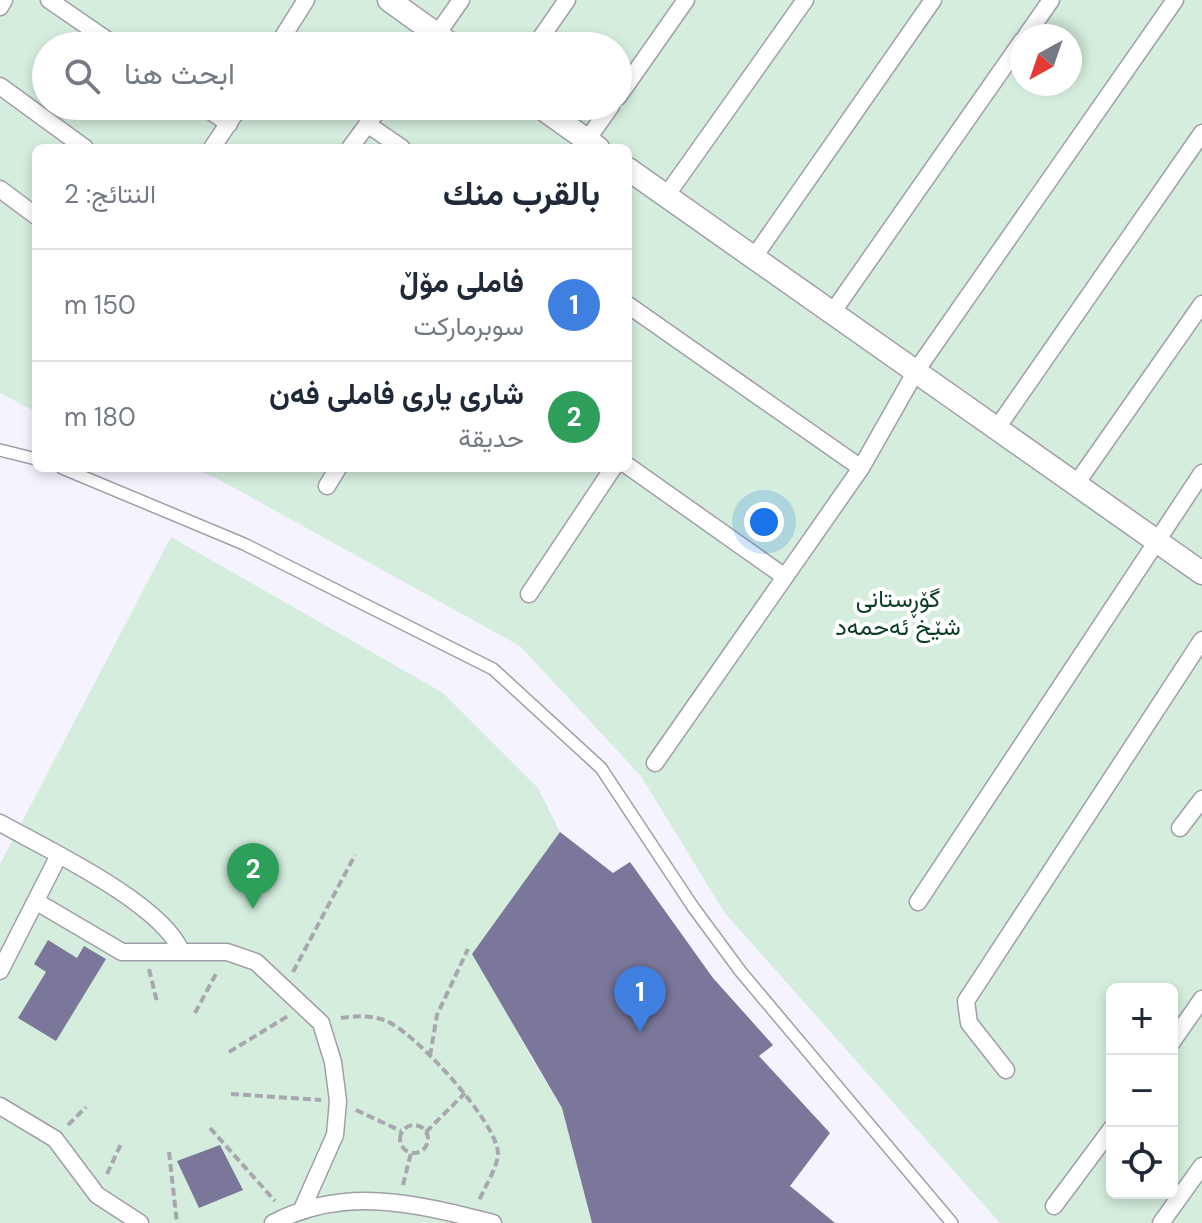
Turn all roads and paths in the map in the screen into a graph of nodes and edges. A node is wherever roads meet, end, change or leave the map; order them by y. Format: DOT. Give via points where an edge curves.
graph roads {
  1 [pos="4,0"];
  2 [pos="49,0"];
  3 [pos="306,0"];
  4 [pos="389,0"];
  5 [pos="461,0"];
  6 [pos="567,0"];
  7 [pos="686,0"];
  8 [pos="805,0"];
  9 [pos="933,0"];
  10 [pos="1051,0"];
  11 [pos="1175,0"];
  12 [pos="0,7"];
  13 [pos="1034,24"];
  14 [pos="96,32"];
  15 [pos="286,32"];
  16 [pos="428,32"];
  17 [pos="445,32"];
  18 [pos="545,32"];
  19 [pos="1010,58"];
  20 [pos="632,77"];
  21 [pos="0,86"];
  22 [pos="32,109"];
  23 [pos="47,120"];
  24 [pos="223,120"];
  25 [pos="231,120"];
  26 [pos="370,120"];
  27 [pos="559,120"];
  28 [pos="604,120"];
  29 [pos="229,124"];
  30 [pos="367,124"];
  31 [pos="1202,133"];
  32 [pos="80,144"];
  33 [pos="215,144"];
  34 [pos="353,144"];
  35 [pos="396,144"];
  36 [pos="593,144"];
  37 [pos="632,172"];
  38 [pos="0,189"];
  39 [pos="666,196"];
  40 [pos="32,213"];
  41 [pos="754,257"];
  42 [pos="1202,304"];
  43 [pos="632,308"];
  44 [pos="832,313"];
  45 [pos="916,371"];
  46 [pos="997,428"];
  47 [pos="0,450"];
  48 [pos="32,458"];
  49 [pos="861,468"];
  50 [pos="632,469"];
  51 [pos="72,472"];
  52 [pos="336,472"];
  53 [pos="610,472"];
  54 [pos="1202,473"];
  55 [pos="1076,484"];
  56 [pos="327,486"];
  57 [pos="1156,540"];
  58 [pos="1202,573"];
  59 [pos="785,577"];
  60 [pos="529,594"];
  61 [pos="1202,640"];
  62 [pos="655,763"];
  63 [pos="1202,799"];
  64 [pos="0,823"];
  65 [pos="1180,828"];
  66 [pos="355,855"];
  67 [pos="58,857"];
  68 [pos="37,902"];
  69 [pos="918,902"];
  70 [pos="468,949"];
  71 [pos="181,951"];
  72 [pos="145,952"];
  73 [pos="227,952"];
  74 [pos="0,971"];
  75 [pos="285,988"];
  76 [pos="1202,999"];
  77 [pos="157,1002"];
  78 [pos="303,1006"];
  79 [pos="195,1013"];
  80 [pos="321,1023"];
  81 [pos="1178,1033"];
  82 [pos="229,1052"];
  83 [pos="430,1056"];
  84 [pos="1006,1070"];
  85 [pos="465,1093"];
  86 [pos="231,1094"];
  87 [pos="338,1101"];
  88 [pos="0,1106"];
  89 [pos="86,1107"];
  90 [pos="210,1128"];
  91 [pos="401,1131"];
  92 [pos="426,1132"];
  93 [pos="1106,1136"];
  94 [pos="55,1139"];
  95 [pos="121,1144"];
  96 [pos="169,1152"];
  97 [pos="411,1153"];
  98 [pos="1202,1166"];
  99 [pos="97,1195"];
  100 [pos="398,1202"];
  101 [pos="1054,1206"];
  102 [pos="288,1215"];
  103 [pos="473,1218"];
  104 [pos="140,1223"];
  105 [pos="177,1223"];
  106 [pos="493,1223"];
  107 [pos="952,1223"];
  108 [pos="1161,1223"];
  1 -- 12 [label="street"];
  2 -- 14 [label="street"];
  3 -- 15 [label="street"];
  4 -- 16 [label="street"];
  5 -- 17 [label="street"];
  6 -- 18 [label="street"];
  7 -- 20 [label="street"];
  8 -- 39 [label="street"];
  9 -- 41 [label="street"];
  10 -- 13 [label="street"];
  11 -- 45 [label="street"];
  19 -- 44 [label="street"];
  21 -- 22 [label="street"];
  23 -- 32 [label="street"];
  24 -- 29 [label="street"];
  25 -- 29 [label="street"];
  26 -- 30 [label="street"];
  27 -- 36 [label="street"];
  28 -- 36 [label="street"];
  29 -- 33 [label="street"];
  30 -- 34 [label="street"];
  30 -- 35 [label="street"];
  31 -- 46 [label="street"];
  37 -- 39 [label="street"];
  38 -- 40 [label="street"];
  39 -- 41 [label="street"];
  41 -- 44 [label="street"];
  42 -- 55 [label="street"];
  43 -- 49 [label="street"];
  44 -- 45 [label="street"];
  45 -- 46 [label="street"];
  45 -- 49 [label="street"];
  46 -- 55 [label="street"];
  47 -- 48 [label="lane"];
  49 -- 59 [label="street"];
  50 -- 59 [label="street"];
  51 -- 107 [label="lane" via="244,544 493,669 601,768 741,972"];
  52 -- 56 [label="street"];
  53 -- 60 [label="street"];
  54 -- 57 [label="street"];
  55 -- 57 [label="street"];
  57 -- 58 [label="street"];
  57 -- 69 [label="street"];
  59 -- 62 [label="street"];
  61 -- 84 [label="street" via="966,1001 969,1023"];
  63 -- 65 [label="street"];
  64 -- 67 [label="street"];
  66 -- 75 [label="path"];
  67 -- 68 [label="street"];
  67 -- 71 [label="street" via="157,919"];
  68 -- 72 [label="street" via="122,952"];
  68 -- 74 [label="street"];
  70 -- 83 [label="path" via="437,1015"];
  71 -- 72 [label="street"];
  71 -- 73 [label="street"];
  72 -- 77 [label="path"];
  73 -- 75 [label="street" via="256,962"];
  73 -- 79 [label="path"];
  75 -- 78 [label="street"];
  76 -- 81 [label="street"];
  78 -- 80 [label="street"];
  78 -- 82 [label="path"];
  80 -- 83 [label="path" via="354,1016 387,1020"];
  80 -- 87 [label="street"];
  83 -- 85 [label="path"];
  85 -- 92 [label="path"];
  85 -- 103 [label="path" via="490,1126 498,1155"];
  86 -- 87 [label="path"];
  87 -- 91 [label="path"];
  87 -- 102 [label="street" via="326,1161"];
  88 -- 94 [label="street"];
  89 -- 94 [label="path"];
  90 -- 102 [label="path"];
  91 -- 92 [label="path" via="414,1125"];
  91 -- 97 [label="path" via="401,1144"];
  92 -- 97 [label="path" via="426,1145"];
  93 -- 101 [label="street"];
  94 -- 99 [label="street"];
  95 -- 99 [label="path"];
  96 -- 105 [label="path"];
  97 -- 100 [label="path"];
  98 -- 108 [label="street"];
  99 -- 104 [label="street"];
  100 -- 102 [label="street" via="376,1199"];
  100 -- 103 [label="street"];
  103 -- 106 [label="street"];
}
